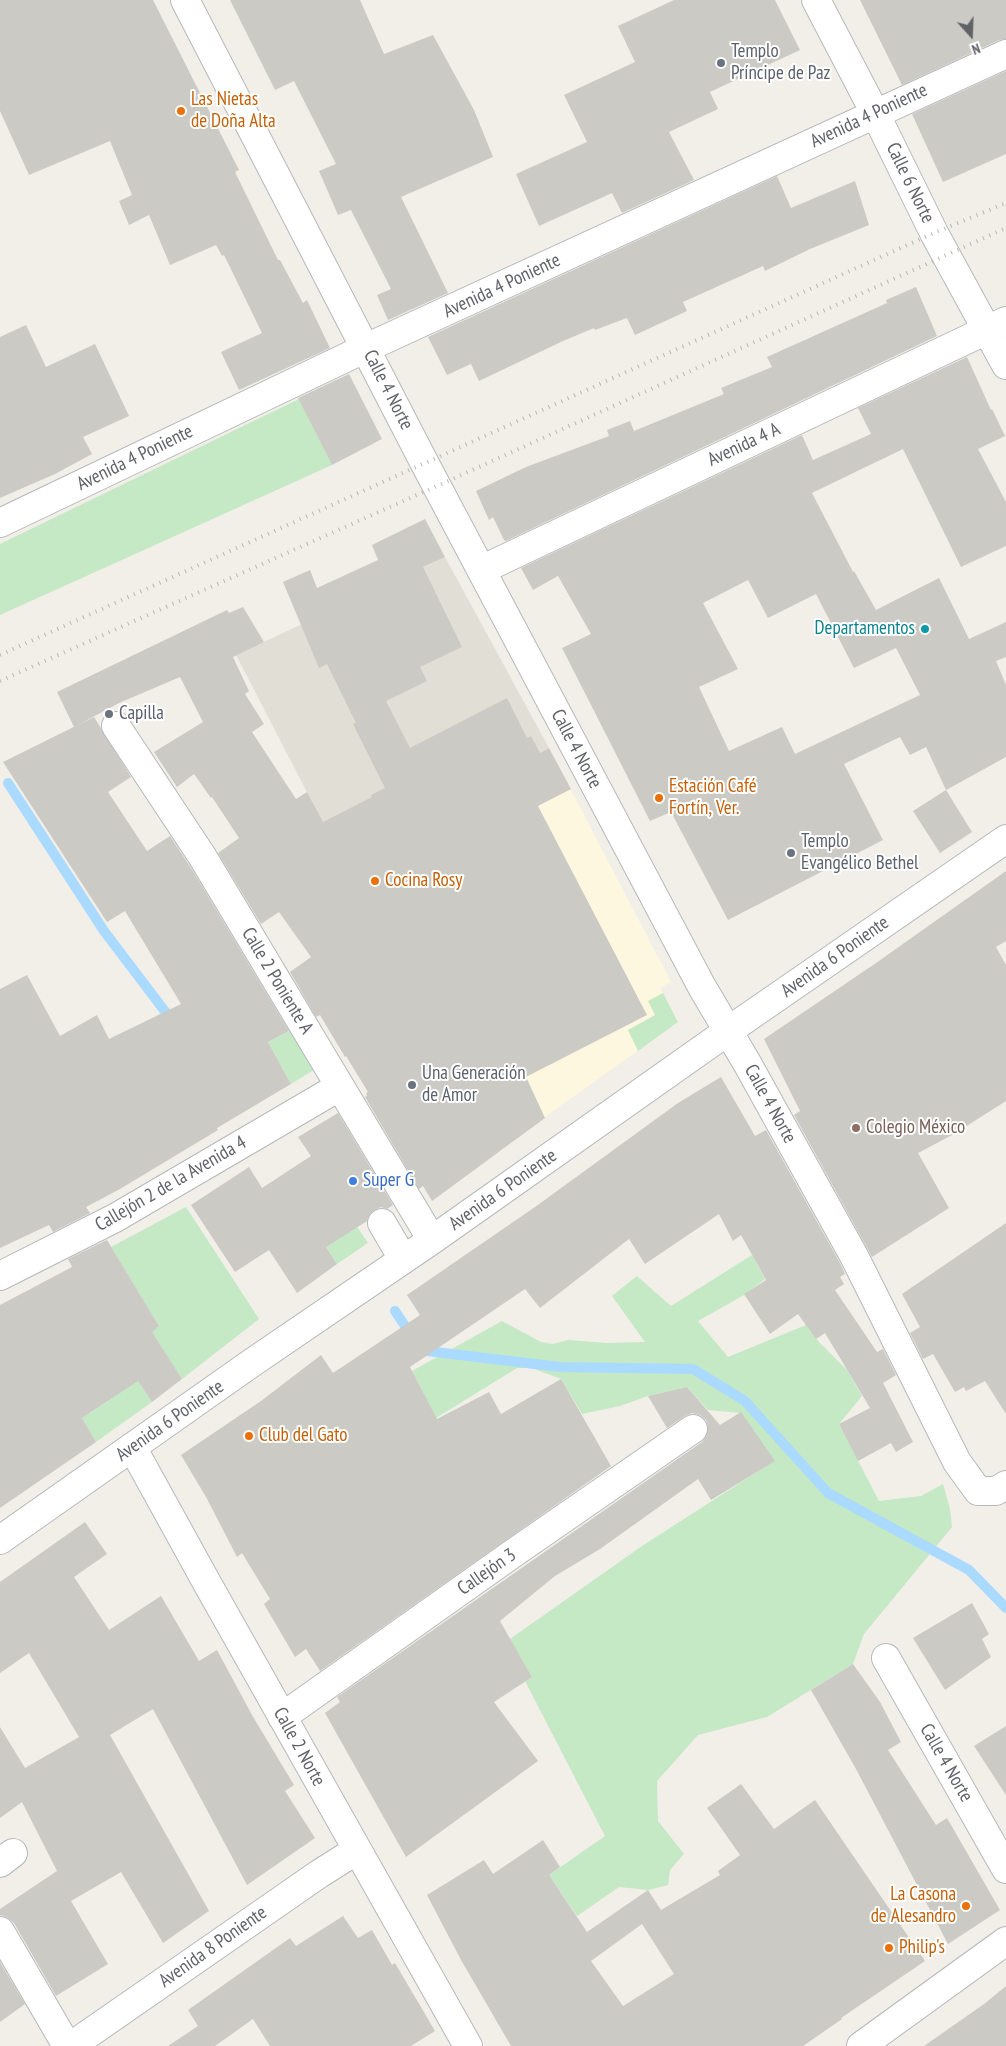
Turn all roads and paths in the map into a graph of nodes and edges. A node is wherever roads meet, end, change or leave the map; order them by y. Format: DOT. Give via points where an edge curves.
graph roads {
  1 [pos="185,0"];
  2 [pos="816,0"];
  3 [pos="1006,54"];
  4 [pos="875,113"];
  5 [pos="997,325"];
  6 [pos="366,348"];
  7 [pos="1006,365"];
  8 [pos="0,523"];
  9 [pos="481,570"];
  10 [pos="116,726"];
  11 [pos="1006,839"];
  12 [pos="728,1031"];
  13 [pos="339,1087"];
  14 [pos="382,1223"];
  15 [pos="432,1240"];
  16 [pos="403,1259"];
  17 [pos="0,1276"];
  18 [pos="694,1429"];
  19 [pos="132,1448"];
  20 [pos="1006,1485"];
  21 [pos="0,1540"];
  22 [pos="886,1658"];
  23 [pos="282,1717"];
  24 [pos="357,1850"];
  25 [pos="1006,1869"];
  26 [pos="0,1931"];
  27 [pos="1006,1941"];
  28 [pos="69,2046"];
  29 [pos="468,2046"];
  30 [pos="861,2046"];
  1 -- 6 [label="street, Calle 4 Norte"];
  2 -- 4 [label="street, Calle 6 Norte"];
  3 -- 4 [label="street, Avenida 4 Poniente"];
  4 -- 5 [label="street, Calle 6 Norte" via="934,233"];
  4 -- 6 [label="street, Avenida 4 Poniente"];
  5 -- 7 [label="street, Calle 6 Norte"];
  5 -- 9 [label="street, Avenida 4 A"];
  6 -- 8 [label="street, Avenida 4 Poniente"];
  6 -- 9 [label="street, Calle 4 Norte"];
  9 -- 12 [label="street, Calle 4 Norte"];
  10 -- 13 [label="street, Calle 2 Poniente A" via="202,856"];
  11 -- 12 [label="street, Avenida 6 Poniente"];
  12 -- 15 [label="street, Avenida 6 Poniente"];
  12 -- 20 [label="street, Calle 4 Norte" via="854,1256 958,1462 978,1491 996,1491"];
  13 -- 15 [label="street, Calle 2 Poniente A"];
  13 -- 17 [label="street, Callejón 2 de la Avenida 4" via="115,1218"];
  14 -- 16 [label="street"];
  15 -- 16 [label="street, Avenida 6 Poniente"];
  16 -- 19 [label="street, Avenida 6 Poniente"];
  18 -- 23 [label="street, Callejón 3"];
  19 -- 21 [label="street, Avenida 6 Poniente"];
  19 -- 23 [label="street, Calle 2 Norte"];
  22 -- 25 [label="street, Calle 4 Norte"];
  23 -- 24 [label="street, Calle 2 Norte"];
  24 -- 28 [label="street, Avenida 8 Poniente"];
  24 -- 29 [label="street, Calle 2 Norte"];
  26 -- 28 [label="street"];
  27 -- 30 [label="street"];
}
